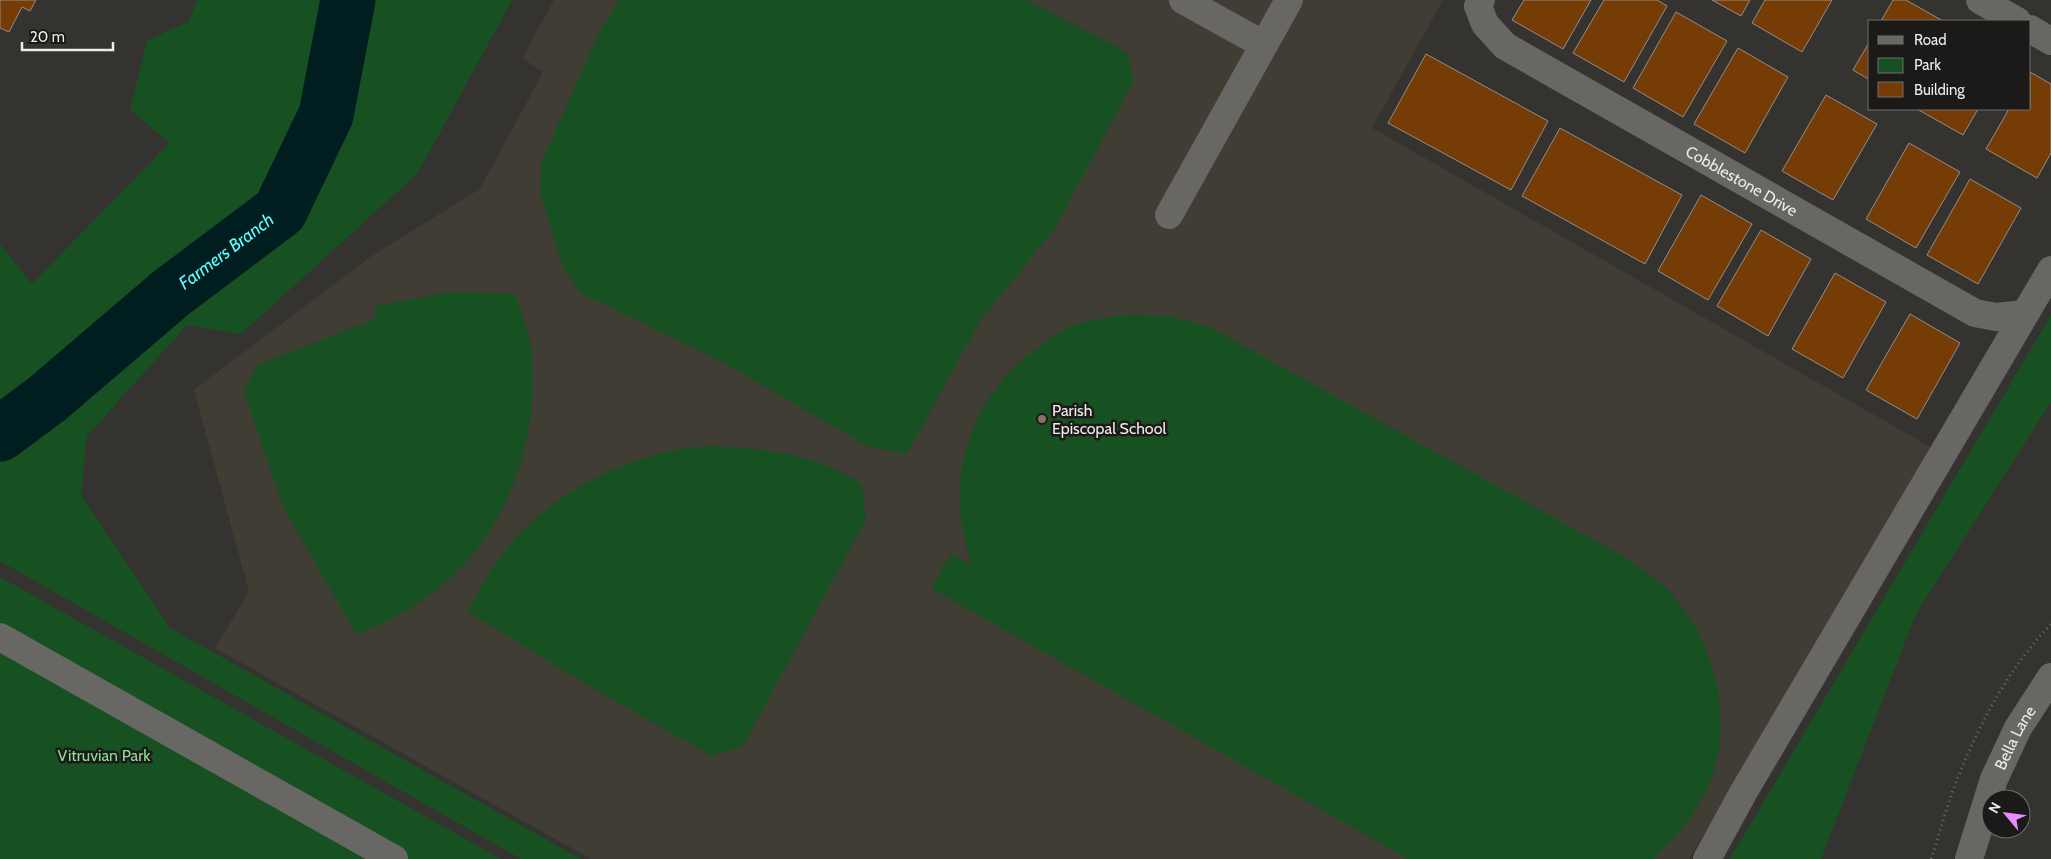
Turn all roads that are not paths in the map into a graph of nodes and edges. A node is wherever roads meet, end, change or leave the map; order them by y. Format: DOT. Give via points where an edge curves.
graph roads {
  1 [pos="1183,0"];
  2 [pos="1289,0"];
  3 [pos="1980,0"];
  4 [pos="1480,3"];
  5 [pos="2015,20"];
  6 [pos="2031,30"];
  7 [pos="2051,41"];
  8 [pos="1264,45"];
  9 [pos="1170,215"];
  10 [pos="2051,270"];
  11 [pos="2025,314"];
  12 [pos="0,636"];
  13 [pos="2051,677"];
  14 [pos="394,859"];
  15 [pos="1707,859"];
  16 [pos="1969,859"];
  1 -- 8 [label="street"];
  2 -- 8 [label="street"];
  3 -- 5 [label="street"];
  4 -- 11 [label="street, Cobblestone Drive" via="1485,24 1505,46 1975,313 1996,317"];
  6 -- 7 [label="street"];
  8 -- 9 [label="street"];
  10 -- 11 [label="street"];
  11 -- 15 [label="street"];
  12 -- 14 [label="street"];
  13 -- 16 [label="street, Bella Lane" via="2018,728 1994,779"];
}
